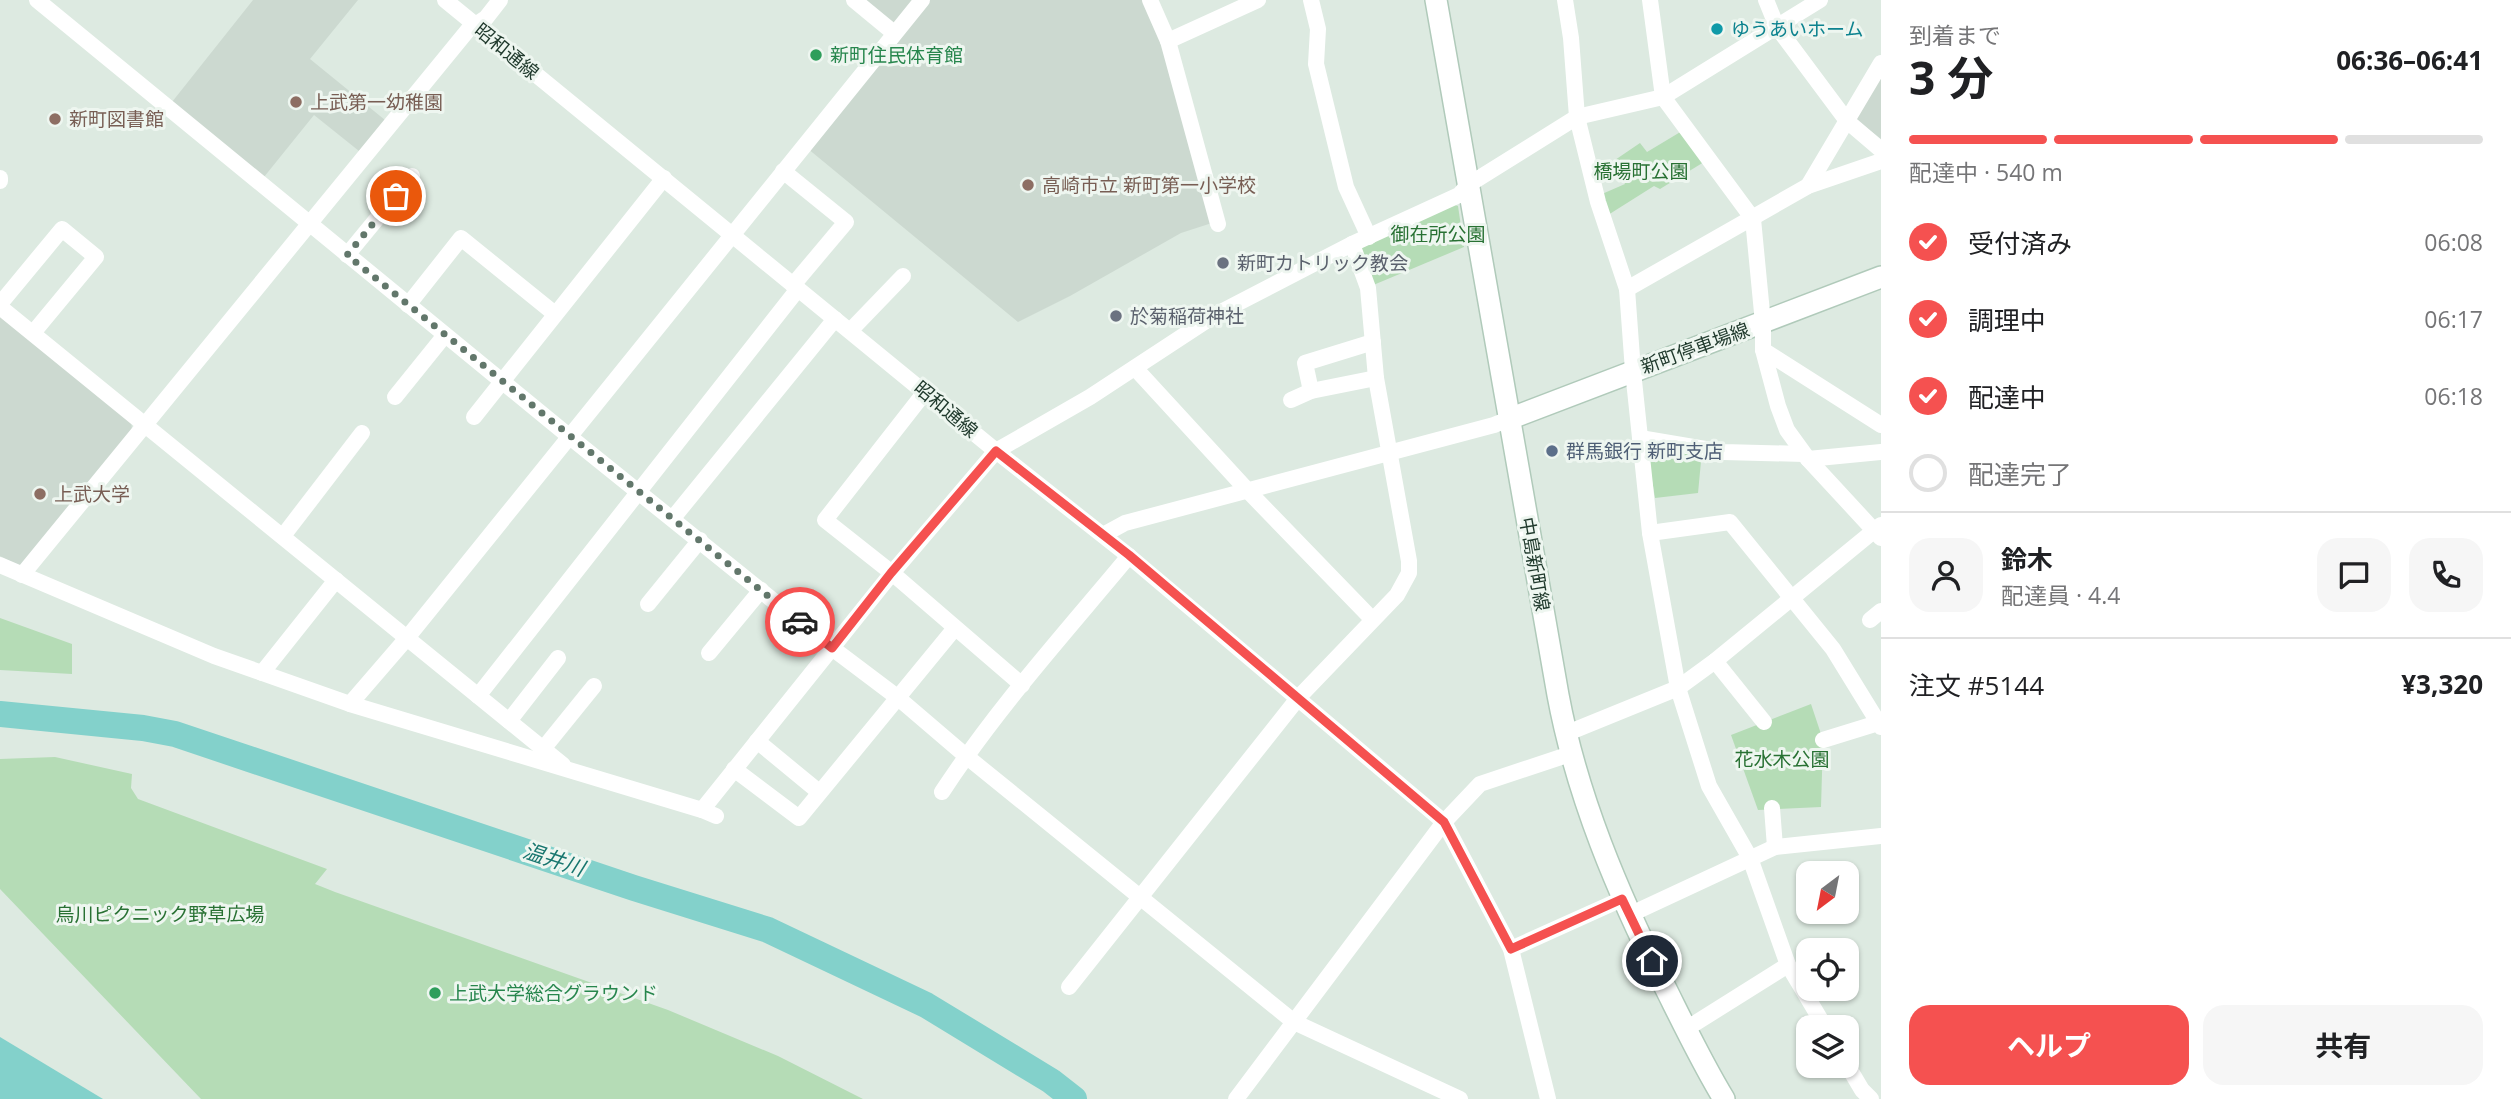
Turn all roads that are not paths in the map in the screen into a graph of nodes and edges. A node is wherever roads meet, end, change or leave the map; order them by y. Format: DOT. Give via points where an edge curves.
graph roads {
  1 [pos="37,0"];
  2 [pos="445,0"];
  3 [pos="500,0"];
  4 [pos="854,0"];
  5 [pos="922,0"];
  6 [pos="1150,0"];
  7 [pos="1258,0"];
  8 [pos="1311,0"];
  9 [pos="1436,0"];
  10 [pos="1565,0"];
  11 [pos="1650,0"];
  12 [pos="1766,0"];
  13 [pos="1820,0"];
  14 [pos="476,26"];
  15 [pos="1777,27"];
  16 [pos="894,33"];
  17 [pos="1168,41"];
  18 [pos="1881,63"];
  19 [pos="1663,97"];
  20 [pos="1577,117"];
  21 [pos="1847,121"];
  22 [pos="1881,150"];
  23 [pos="1881,161"];
  24 [pos="783,171"];
  25 [pos="412,176"];
  26 [pos="664,178"];
  27 [pos="1468,185"];
  28 [pos="1808,186"];
  29 [pos="1753,219"];
  30 [pos="309,223"];
  31 [pos="1218,224"];
  32 [pos="732,234"];
  33 [pos="1369,237"];
  34 [pos="1352,244"];
  35 [pos="347,255"];
  36 [pos="903,276"];
  37 [pos="1881,278"];
  38 [pos="796,287"];
  39 [pos="1627,289"];
  40 [pos="408,304"];
  41 [pos="0,305"];
  42 [pos="555,314"];
  43 [pos="835,319"];
  44 [pos="1763,323"];
  45 [pos="849,331"];
  46 [pos="33,333"];
  47 [pos="444,335"];
  48 [pos="1373,342"];
  49 [pos="1763,350"];
  50 [pos="1135,368"];
  51 [pos="1633,371"];
  52 [pos="1376,378"];
  53 [pos="501,381"];
  54 [pos="1311,391"];
  55 [pos="925,392"];
  56 [pos="395,397"];
  57 [pos="1292,400"];
  58 [pos="474,417"];
  59 [pos="1509,419"];
  60 [pos="144,424"];
  61 [pos="1881,425"];
  62 [pos="362,433"];
  63 [pos="570,437"];
  64 [pos="1640,438"];
  65 [pos="996,451"];
  66 [pos="1881,452"];
  67 [pos="1390,453"];
  68 [pos="1806,456"];
  69 [pos="639,491"];
  70 [pos="1248,491"];
  71 [pos="673,518"];
  72 [pos="1879,531"];
  73 [pos="1650,533"];
  74 [pos="1103,535"];
  75 [pos="282,536"];
  76 [pos="700,540"];
  77 [pos="1129,555"];
  78 [pos="0,565"];
  79 [pos="891,573"];
  80 [pos="22,575"];
  81 [pos="336,580"];
  82 [pos="761,590"];
  83 [pos="1792,596"];
  84 [pos="648,604"];
  85 [pos="1372,619"];
  86 [pos="955,628"];
  87 [pos="407,638"];
  88 [pos="832,648"];
  89 [pos="709,653"];
  90 [pos="558,658"];
  91 [pos="1715,661"];
  92 [pos="262,673"];
  93 [pos="1022,685"];
  94 [pos="594,686"];
  95 [pos="1678,688"];
  96 [pos="478,696"];
  97 [pos="897,697"];
  98 [pos="1299,697"];
  99 [pos="350,704"];
  100 [pos="509,721"];
  101 [pos="1764,722"];
  102 [pos="1880,725"];
  103 [pos="1823,740"];
  104 [pos="757,741"];
  105 [pos="1567,744"];
  106 [pos="543,749"];
  107 [pos="966,756"];
  108 [pos="734,769"];
  109 [pos="571,771"];
  110 [pos="819,792"];
  111 [pos="942,792"];
  112 [pos="1772,808"];
  113 [pos="1444,822"];
  114 [pos="1881,836"];
  115 [pos="1775,847"];
  116 [pos="1750,858"];
  117 [pos="1140,898"];
  118 [pos="1626,907"];
  119 [pos="1511,949"];
  120 [pos="1788,965"];
  121 [pos="1069,987"];
  122 [pos="1818,1015"];
  123 [pos="1294,1022"];
  124 [pos="1686,1029"];
  125 [pos="1855,1078"];
  126 [pos="1236,1099"];
  127 [pos="1461,1099"];
  128 [pos="1548,1099"];
  129 [pos="1724,1099"];
  130 [pos="1871,1099"];
  1 -- 30 [label="street"];
  2 -- 14 [label="street, 昭和通線"];
  3 -- 14 [label="street"];
  4 -- 16 [label="street"];
  5 -- 16 [label="street"];
  6 -- 17 [label="street"];
  7 -- 17 [label="street"];
  8 -- 33 [label="street" via="1318,29 1316,64 1346,187"];
  9 -- 27 [label="main road, 中島新町線"];
  10 -- 20 [label="street"];
  11 -- 19 [label="street"];
  12 -- 15 [label="street"];
  13 -- 15 [label="street"];
  14 -- 26 [label="street, 昭和通線"];
  14 -- 30 [label="street" via="468,30"];
  15 -- 19 [label="street"];
  15 -- 21 [label="street"];
  16 -- 24 [label="street"];
  17 -- 31 [label="street"];
  18 -- 21 [label="street"];
  19 -- 20 [label="street"];
  19 -- 29 [label="street"];
  20 -- 27 [label="street"];
  20 -- 39 [label="street" via="1598,202"];
  21 -- 22 [label="street"];
  21 -- 28 [label="street"];
  23 -- 28 [label="street"];
  24 -- 32 [label="street"];
  24 -- 38 [label="street" via="846,222"];
  25 -- 35 [label="street"];
  26 -- 32 [label="street, 昭和通線"];
  26 -- 42 [label="street"];
  27 -- 33 [label="street" via="1459,195"];
  27 -- 59 [label="main road, 中島新町線"];
  28 -- 29 [label="street"];
  29 -- 39 [label="street"];
  29 -- 44 [label="street"];
  30 -- 35 [label="street"];
  30 -- 60 [label="street"];
  32 -- 38 [label="street, 昭和通線"];
  32 -- 63 [label="street"];
  33 -- 34 [label="street"];
  34 -- 48 [label="street" via="1368,288"];
  34 -- 50 [label="street" via="1215,315"];
  35 -- 40 [label="street"];
  36 -- 45 [label="street"];
  37 -- 44 [label="main road, 新町停車場線"];
  38 -- 43 [label="street, 昭和通線"];
  38 -- 69 [label="street"];
  39 -- 51 [label="street"];
  40 -- 42 [label="street" via="461,238"];
  40 -- 47 [label="street"];
  41 -- 46 [label="street"];
  41 -- 46 [label="street" via="62,229 96,257"];
  42 -- 53 [label="street"];
  43 -- 45 [label="street, 昭和通線"];
  43 -- 71 [label="street"];
  44 -- 49 [label="street"];
  44 -- 51 [label="main road, 新町停車場線"];
  45 -- 55 [label="street, 昭和通線"];
  46 -- 60 [label="street"];
  47 -- 53 [label="street"];
  47 -- 56 [label="street"];
  48 -- 52 [label="street"];
  48 -- 54 [label="street" via="1305,363"];
  49 -- 61 [label="street"];
  49 -- 68 [label="street" via="1787,430"];
  50 -- 65 [label="street"];
  50 -- 70 [label="street"];
  51 -- 59 [label="main road, 新町停車場線"];
  51 -- 64 [label="street"];
  52 -- 54 [label="street"];
  52 -- 67 [label="street"];
  53 -- 58 [label="street"];
  53 -- 63 [label="street"];
  54 -- 57 [label="street"];
  55 -- 65 [label="street, 昭和通線"];
  55 -- 79 [label="street" via="825,520"];
  59 -- 67 [label="street"];
  59 -- 105 [label="main road, 中島新町線"];
  60 -- 75 [label="street"];
  60 -- 80 [label="street"];
  62 -- 75 [label="street"];
  63 -- 69 [label="street"];
  63 -- 87 [label="street"];
  64 -- 68 [label="street" via="1723,452"];
  64 -- 73 [label="street"];
  65 -- 74 [label="street, 昭和通線"];
  65 -- 79 [label="street"];
  66 -- 68 [label="street"];
  67 -- 70 [label="street"];
  67 -- 85 [label="street" via="1409,573 1396,595"];
  68 -- 72 [label="street"];
  69 -- 71 [label="street"];
  69 -- 96 [label="street"];
  70 -- 74 [label="street" via="1125,523"];
  70 -- 85 [label="street"];
  71 -- 76 [label="street"];
  72 -- 83 [label="street"];
  73 -- 83 [label="street" via="1730,522"];
  73 -- 95 [label="street"];
  74 -- 77 [label="street, 昭和通線"];
  75 -- 81 [label="street"];
  76 -- 82 [label="street"];
  76 -- 84 [label="street"];
  77 -- 93 [label="street"];
  77 -- 98 [label="street, 昭和通線"];
  78 -- 80 [label="street"];
  79 -- 86 [label="street"];
  79 -- 88 [label="street"];
  80 -- 92 [label="street"];
  81 -- 87 [label="street"];
  81 -- 92 [label="street"];
  82 -- 88 [label="street"];
  82 -- 89 [label="street"];
  83 -- 91 [label="street"];
  83 -- 102 [label="street" via="1833,649"];
  85 -- 98 [label="street"];
  86 -- 93 [label="street"];
  86 -- 97 [label="street"];
  87 -- 96 [label="street"];
  87 -- 99 [label="street"];
  88 -- 97 [label="street"];
  88 -- 104 [label="street"];
  90 -- 100 [label="street"];
  91 -- 95 [label="street"];
  91 -- 101 [label="street"];
  92 -- 99 [label="street"];
  93 -- 107 [label="street"];
  94 -- 106 [label="street"];
  95 -- 105 [label="street"];
  95 -- 116 [label="street" via="1709,786"];
  96 -- 100 [label="street"];
  97 -- 107 [label="street"];
  97 -- 110 [label="street"];
  98 -- 113 [label="street, 昭和通線"];
  98 -- 117 [label="street"];
  99 -- 109 [label="street"];
  100 -- 106 [label="street"];
  102 -- 103 [label="street"];
  104 -- 108 [label="street"];
  104 -- 110 [label="street"];
  105 -- 113 [label="street" via="1480,784"];
  105 -- 118 [label="main road, 中島新町線"];
  106 -- 109 [label="street"];
  107 -- 111 [label="street"];
  107 -- 117 [label="street"];
  108 -- 109 [label="street" via="709,813"];
  108 -- 110 [label="street" via="799,818"];
  112 -- 115 [label="street"];
  113 -- 119 [label="street"];
  113 -- 123 [label="street"];
  114 -- 115 [label="street"];
  115 -- 116 [label="street"];
  116 -- 118 [label="street"];
  116 -- 120 [label="street"];
  117 -- 121 [label="street"];
  117 -- 123 [label="street"];
  118 -- 119 [label="street"];
  118 -- 124 [label="main road, 中島新町線"];
  119 -- 128 [label="street"];
  120 -- 122 [label="street"];
  120 -- 124 [label="street"];
  123 -- 126 [label="street"];
  123 -- 127 [label="street"];
  124 -- 129 [label="main road, 中島新町線"];
  125 -- 130 [label="street"];
}
